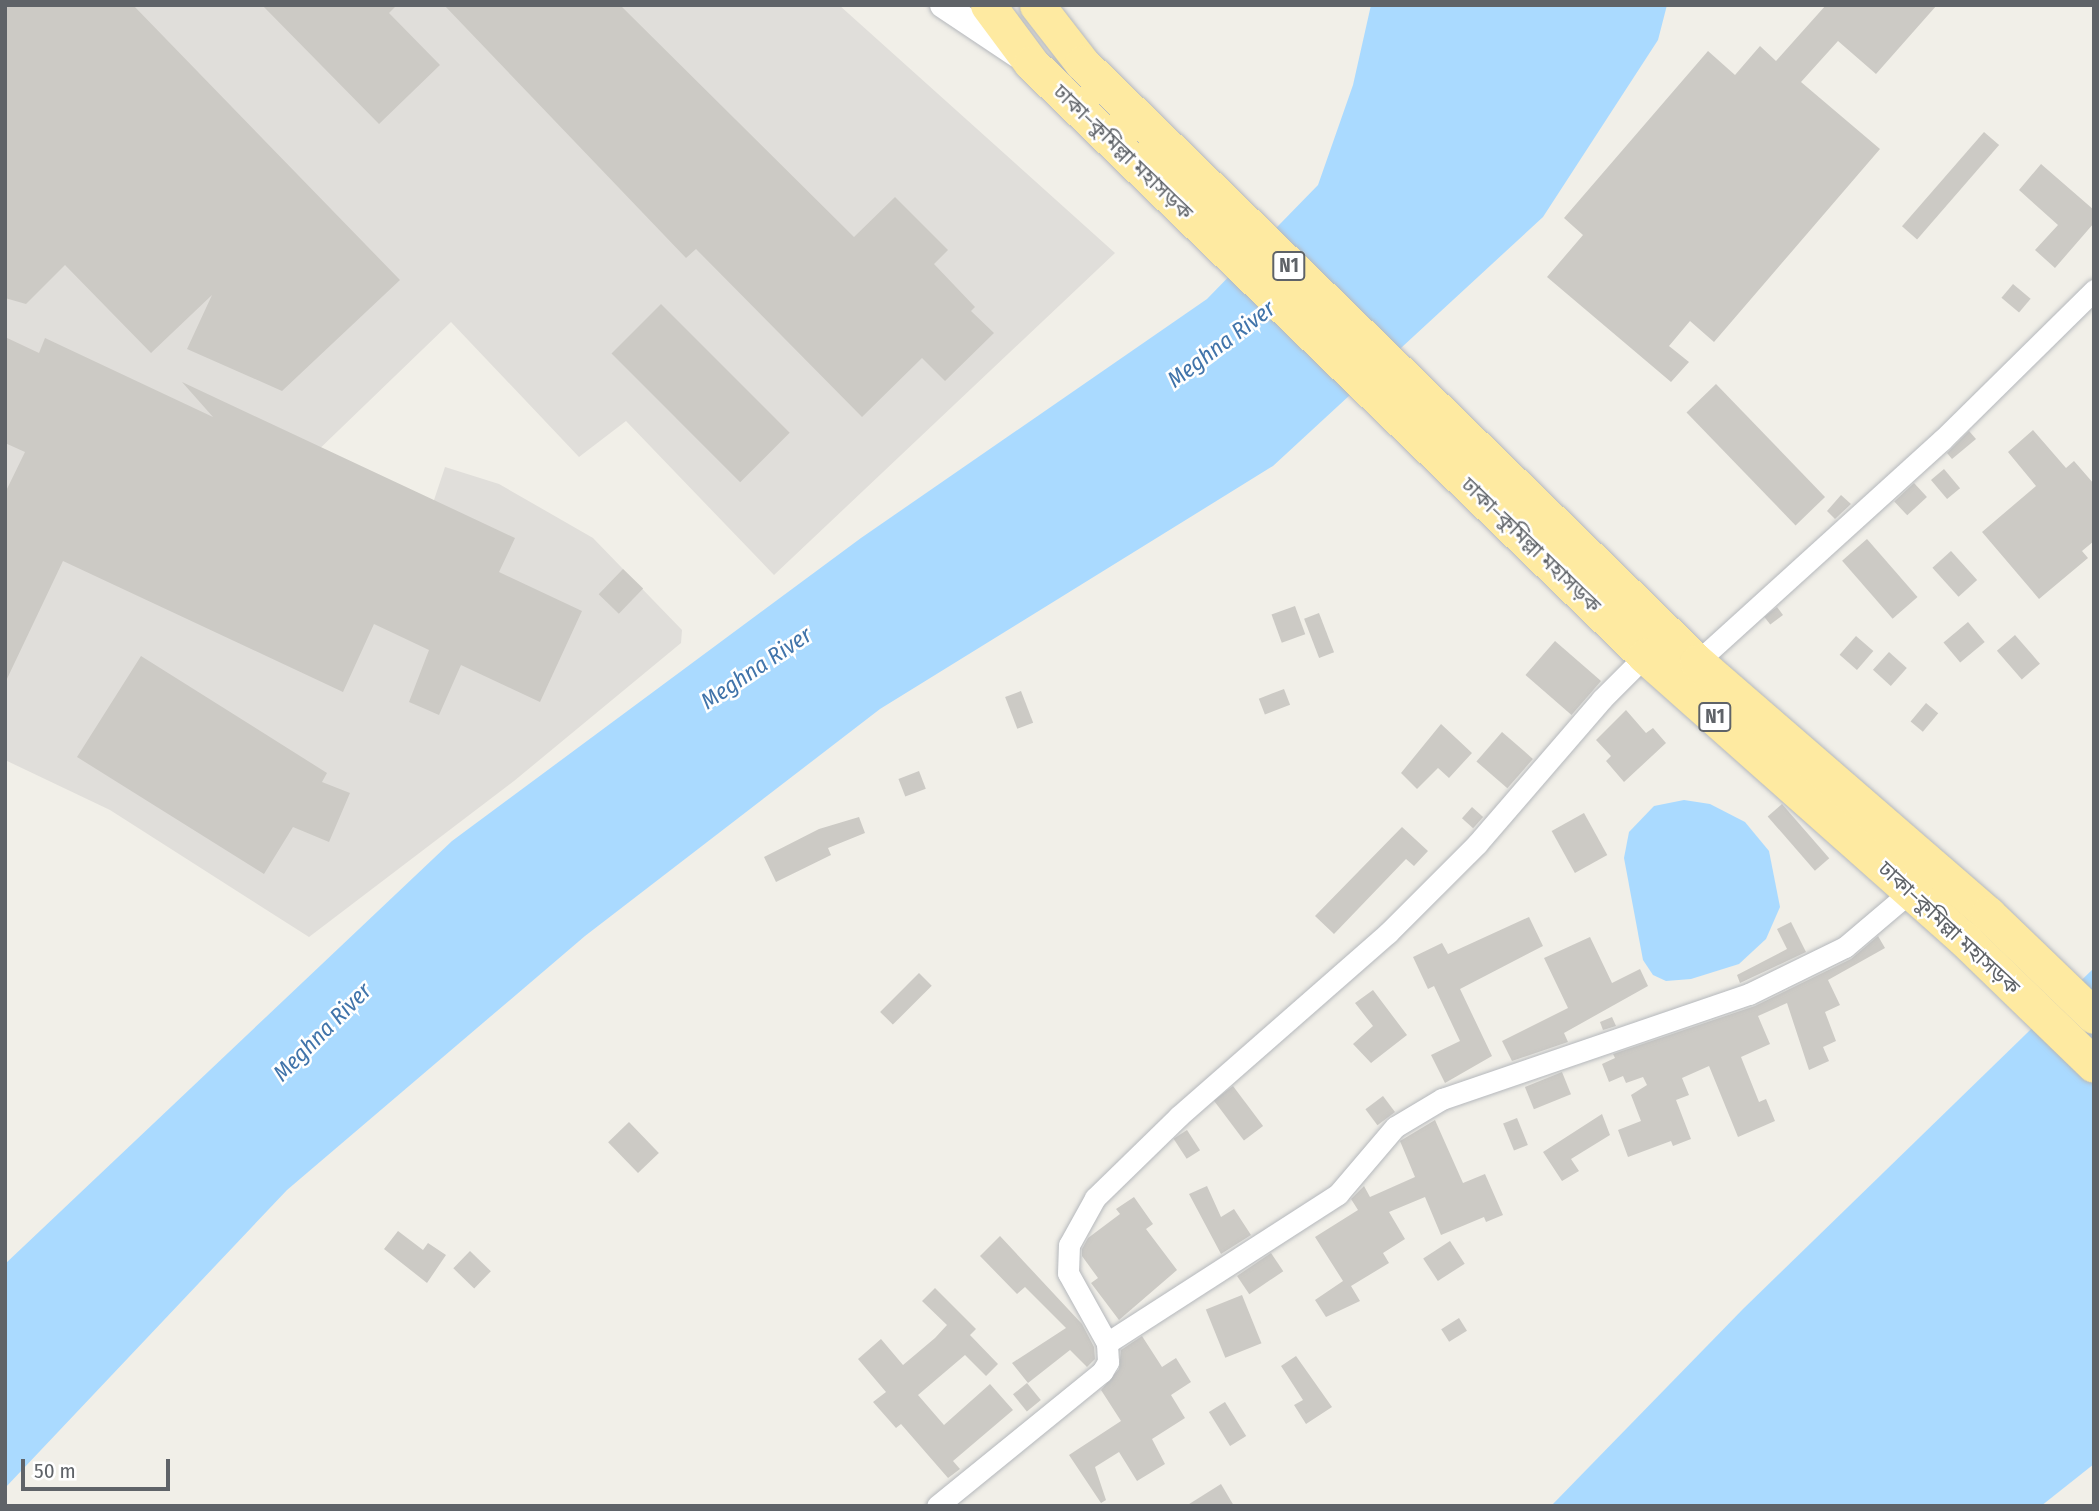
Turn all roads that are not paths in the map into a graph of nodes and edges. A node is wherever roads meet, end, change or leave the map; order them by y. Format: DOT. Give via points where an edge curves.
graph roads {
  1 [pos="943,5"];
  2 [pos="988,5"];
  3 [pos="1037,5"];
  4 [pos="1031,63"];
  5 [pos="2094,290"];
  6 [pos="1485,479"];
  7 [pos="1645,656"];
  8 [pos="1697,662"];
  9 [pos="1911,891"];
  10 [pos="2094,1016"];
  11 [pos="2094,1065"];
  12 [pos="1107,1343"];
  13 [pos="937,1506"];
  1 -- 4 [label="street"];
  2 -- 4 [label="highway, ঢাকা–কুমিল্লা মহাসড়ক / N1"];
  3 -- 6 [label="highway, ঢাকা–কুমিল্লা মহাসড়ক / N1" via="1082,63"];
  4 -- 6 [label="highway, ঢাকা–কুমিল্লা মহাসড়ক / N1"];
  5 -- 8 [label="street" via="1932,449"];
  6 -- 7 [label="highway, ঢাকা–কুমিল্লা মহাসড়ক / N1"];
  6 -- 8 [label="highway, ঢাকা–কুমিল্লা মহাসড়ক / N1"];
  7 -- 9 [label="highway, ঢাকা–কুমিল্লা মহাসড়ক / N1"];
  7 -- 12 [label="street" via="1477,844 1388,933 1179,1116 1095,1198 1069,1245 1068,1273"];
  8 -- 10 [label="highway, ঢাকা–কুমিল্লা মহাসড়ক / N1" via="1988,914"];
  9 -- 11 [label="highway, ঢাকা–কুমিল্লা মহাসড়ক / N1"];
  9 -- 12 [label="street" via="1845,947 1749,994 1442,1099 1395,1127 1338,1194"];
  12 -- 13 [label="street" via="1108,1362 1102,1372"];
}
